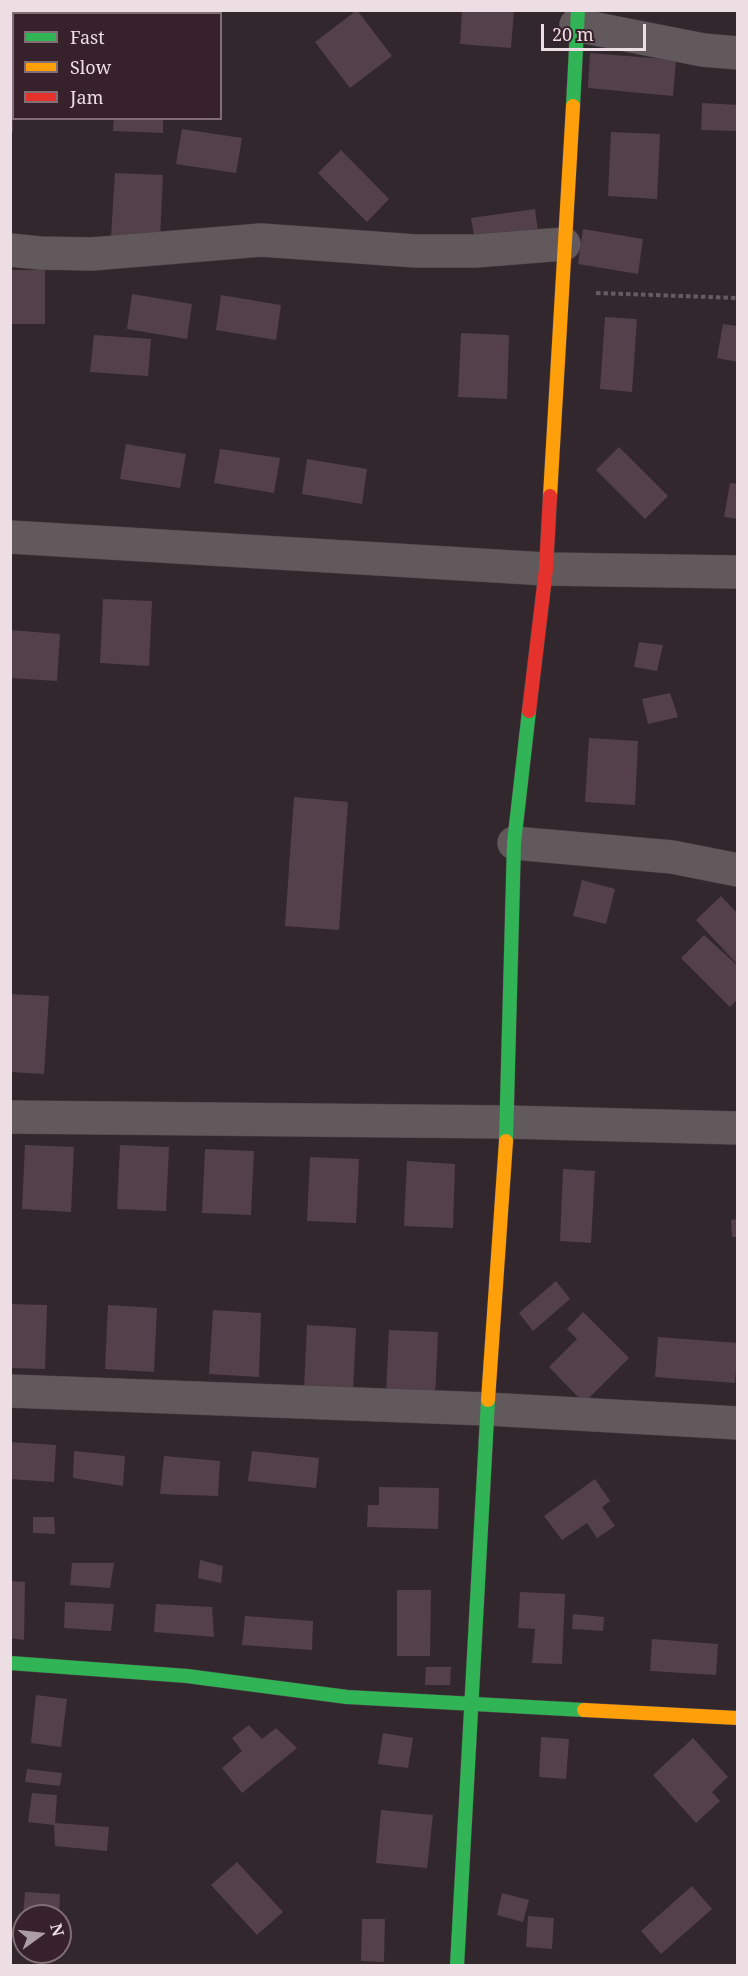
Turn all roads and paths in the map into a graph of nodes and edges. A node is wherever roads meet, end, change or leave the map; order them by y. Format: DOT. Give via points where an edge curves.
graph roads {
  1 [pos="577,18"];
  2 [pos="738,53"];
  3 [pos="564,244"];
  4 [pos="10,249"];
  5 [pos="562,291"];
  6 [pos="738,298"];
  7 [pos="10,537"];
  8 [pos="546,569"];
  9 [pos="738,572"];
  10 [pos="514,843"];
  11 [pos="738,870"];
  12 [pos="10,1117"];
  13 [pos="507,1122"];
  14 [pos="738,1128"];
  15 [pos="10,1390"];
  16 [pos="487,1409"];
  17 [pos="738,1423"];
  18 [pos="10,1663"];
  19 [pos="471,1704"];
  20 [pos="738,1718"];
  21 [pos="457,1965"];
  1 -- 2 [label="street" via="703,50"];
  1 -- 3 [label="street"];
  3 -- 4 [label="street" via="416,251 261,240 92,254"];
  3 -- 5 [label="street"];
  5 -- 6 [label="path"];
  5 -- 8 [label="street"];
  7 -- 8 [label="street"];
  8 -- 9 [label="street"];
  8 -- 10 [label="street"];
  10 -- 11 [label="street" via="672,857"];
  10 -- 13 [label="street"];
  12 -- 13 [label="street"];
  13 -- 14 [label="street"];
  13 -- 16 [label="street"];
  15 -- 16 [label="street"];
  16 -- 17 [label="street"];
  16 -- 19 [label="street"];
  18 -- 19 [label="street" via="187,1676 347,1697"];
  19 -- 20 [label="street"];
  19 -- 21 [label="street"];
}
